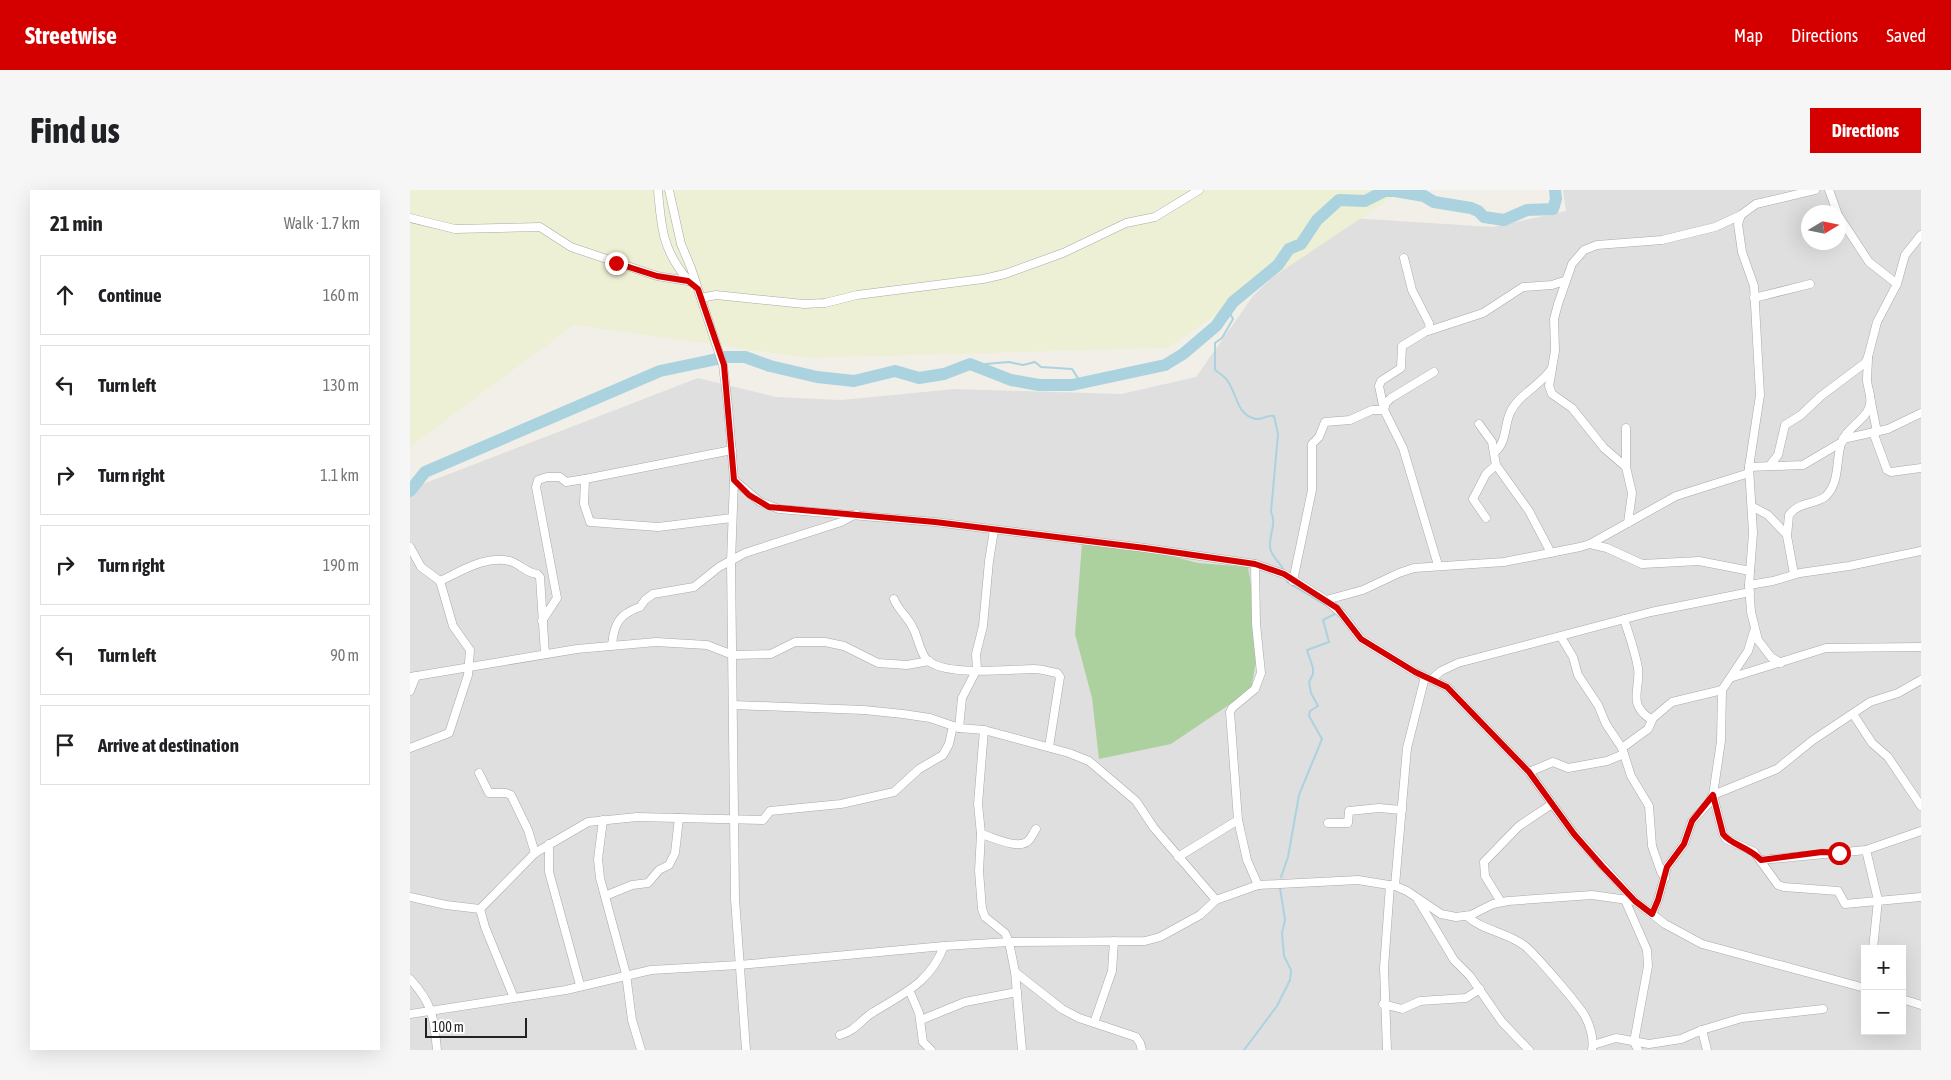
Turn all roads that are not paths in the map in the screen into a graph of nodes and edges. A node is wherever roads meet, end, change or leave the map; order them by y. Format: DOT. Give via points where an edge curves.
graph roads {
  1 [pos="658,190"];
  2 [pos="670,190"];
  3 [pos="1199,190"];
  4 [pos="1779,190"];
  5 [pos="1815,190"];
  6 [pos="1830,190"];
  7 [pos="1776,198"];
  8 [pos="1835,205"];
  9 [pos="1741,215"];
  10 [pos="410,218"];
  11 [pos="1846,226"];
  12 [pos="1921,235"];
  13 [pos="1404,258"];
  14 [pos="688,281"];
  15 [pos="1564,282"];
  16 [pos="1810,284"];
  17 [pos="1897,284"];
  18 [pos="698,289"];
  19 [pos="701,298"];
  20 [pos="1754,298"];
  21 [pos="1428,331"];
  22 [pos="1868,358"];
  23 [pos="1552,368"];
  24 [pos="1434,372"];
  25 [pos="1871,400"];
  26 [pos="1384,410"];
  27 [pos="1921,413"];
  28 [pos="1479,424"];
  29 [pos="1626,428"];
  30 [pos="1875,432"];
  31 [pos="1843,440"];
  32 [pos="732,450"];
  33 [pos="1495,452"];
  34 [pos="1496,465"];
  35 [pos="1770,465"];
  36 [pos="1626,467"];
  37 [pos="1921,468"];
  38 [pos="1749,470"];
  39 [pos="585,479"];
  40 [pos="734,480"];
  41 [pos="1753,507"];
  42 [pos="857,514"];
  43 [pos="732,518"];
  44 [pos="1486,518"];
  45 [pos="1628,523"];
  46 [pos="994,530"];
  47 [pos="1787,536"];
  48 [pos="1590,544"];
  49 [pos="410,547"];
  50 [pos="1921,552"];
  51 [pos="1551,553"];
  52 [pos="731,562"];
  53 [pos="1255,564"];
  54 [pos="1438,565"];
  55 [pos="1750,571"];
  56 [pos="1794,574"];
  57 [pos="440,581"];
  58 [pos="1293,581"];
  59 [pos="1750,589"];
  60 [pos="894,599"];
  61 [pos="1326,600"];
  62 [pos="1624,619"];
  63 [pos="542,621"];
  64 [pos="1754,630"];
  65 [pos="1561,637"];
  66 [pos="612,645"];
  67 [pos="1921,647"];
  68 [pos="545,654"];
  69 [pos="733,655"];
  70 [pos="929,661"];
  71 [pos="1781,663"];
  72 [pos="470,666"];
  73 [pos="977,669"];
  74 [pos="413,677"];
  75 [pos="1428,678"];
  76 [pos="1731,678"];
  77 [pos="1921,680"];
  78 [pos="1722,690"];
  79 [pos="410,692"];
  80 [pos="733,705"];
  81 [pos="1853,714"];
  82 [pos="1652,720"];
  83 [pos="956,727"];
  84 [pos="984,730"];
  85 [pos="1049,747"];
  86 [pos="410,748"];
  87 [pos="1623,751"];
  88 [pos="1529,772"];
  89 [pos="479,773"];
  90 [pos="1713,795"];
  91 [pos="1552,804"];
  92 [pos="1921,806"];
  93 [pos="1402,810"];
  94 [pos="679,818"];
  95 [pos="603,820"];
  96 [pos="734,820"];
  97 [pos="1238,820"];
  98 [pos="1328,822"];
  99 [pos="1036,829"];
  100 [pos="1921,830"];
  101 [pos="981,834"];
  102 [pos="549,844"];
  103 [pos="1866,850"];
  104 [pos="535,853"];
  105 [pos="1178,856"];
  106 [pos="1761,860"];
  107 [pos="1665,878"];
  108 [pos="1258,885"];
  109 [pos="1392,886"];
  110 [pos="604,896"];
  111 [pos="1415,896"];
  112 [pos="1921,897"];
  113 [pos="410,898"];
  114 [pos="1216,900"];
  115 [pos="1625,900"];
  116 [pos="1878,900"];
  117 [pos="1635,901"];
  118 [pos="1501,902"];
  119 [pos="480,908"];
  120 [pos="1652,914"];
  121 [pos="1467,916"];
  122 [pos="1114,941"];
  123 [pos="1009,942"];
  124 [pos="1873,945"];
  125 [pos="944,946"];
  126 [pos="739,966"];
  127 [pos="1015,972"];
  128 [pos="626,974"];
  129 [pos="410,980"];
  130 [pos="580,986"];
  131 [pos="1861,987"];
  132 [pos="1480,989"];
  133 [pos="910,992"];
  134 [pos="1017,992"];
  135 [pos="514,998"];
  136 [pos="1906,1000"];
  137 [pos="1383,1004"];
  138 [pos="1921,1005"];
  139 [pos="432,1009"];
  140 [pos="1823,1009"];
  141 [pos="410,1014"];
  142 [pos="921,1020"];
  143 [pos="1094,1023"];
  144 [pos="1702,1030"];
  145 [pos="840,1035"];
  146 [pos="1634,1042"];
  147 [pos="1593,1047"];
  148 [pos="927,1049"];
  149 [pos="437,1050"];
  150 [pos="641,1050"];
  151 [pos="746,1050"];
  152 [pos="1022,1050"];
  153 [pos="1142,1050"];
  154 [pos="1387,1050"];
  155 [pos="1529,1050"];
  156 [pos="1638,1050"];
  157 [pos="1707,1050"];
  1 -- 14 [label="street" via="666,248"];
  2 -- 18 [label="street" via="681,244"];
  3 -- 19 [label="street" via="1148,219 1126,223 1063,253 983,279 856,294 825,303 804,304 716,295"];
  4 -- 7 [label="street"];
  5 -- 7 [label="street"];
  6 -- 8 [label="street"];
  7 -- 9 [label="street" via="1756,204"];
  9 -- 15 [label="street" via="1724,224 1662,240 1587,248 1577,256"];
  9 -- 20 [label="street" via="1738,235 1752,278"];
  10 -- 14 [label="street" via="455,229 540,226 571,247 657,276"];
  11 -- 17 [label="street" via="1869,262"];
  12 -- 17 [label="street" via="1905,255"];
  13 -- 21 [label="street" via="1412,290 1429,323"];
  14 -- 18 [label="street"];
  15 -- 21 [label="street" via="1523,287 1483,313"];
  15 -- 23 [label="street" via="1554,319"];
  16 -- 20 [label="street"];
  17 -- 22 [label="street" via="1877,322"];
  18 -- 19 [label="street"];
  19 -- 32 [label="street" via="724,365"];
  20 -- 38 [label="street" via="1760,395"];
  21 -- 26 [label="street" via="1402,346 1402,368 1380,384"];
  22 -- 25 [label="street"];
  22 -- 35 [label="street" via="1860,368 1785,425 1778,455"];
  23 -- 33 [label="street" via="1517,402 1510,413 1502,445"];
  23 -- 36 [label="street" via="1549,386 1552,394 1572,408 1604,448"];
  24 -- 26 [label="street" via="1391,398"];
  25 -- 30 [label="street"];
  25 -- 31 [label="street" via="1869,408"];
  26 -- 54 [label="street" via="1403,448"];
  26 -- 58 [label="street" via="1372,410 1350,420 1324,422 1319,437 1312,444 1312,490"];
  27 -- 30 [label="street"];
  28 -- 33 [label="street"];
  29 -- 36 [label="street"];
  30 -- 31 [label="street"];
  30 -- 37 [label="street" via="1887,470"];
  31 -- 35 [label="street" via="1803,464"];
  31 -- 47 [label="street" via="1832,487 1823,498 1807,502 1792,512 1787,521"];
  32 -- 39 [label="street"];
  32 -- 40 [label="street"];
  33 -- 34 [label="street"];
  34 -- 44 [label="street" via="1486,474 1473,499"];
  34 -- 51 [label="street" via="1529,512"];
  35 -- 38 [label="street"];
  36 -- 45 [label="street" via="1632,493"];
  38 -- 41 [label="street"];
  38 -- 45 [label="street" via="1686,492"];
  39 -- 43 [label="street" via="584,504 590,522 658,527"];
  39 -- 63 [label="street" via="566,482 547,477 538,480 536,487 557,598"];
  40 -- 42 [label="street" via="749,495 769,507"];
  40 -- 43 [label="street"];
  41 -- 47 [label="street" via="1768,515"];
  41 -- 55 [label="street"];
  42 -- 46 [label="street"];
  42 -- 52 [label="street" via="744,553"];
  43 -- 52 [label="street"];
  45 -- 48 [label="street"];
  46 -- 53 [label="street"];
  46 -- 73 [label="street" via="983,626 976,654"];
  47 -- 56 [label="street"];
  48 -- 51 [label="street"];
  48 -- 55 [label="street" via="1642,564 1699,561"];
  49 -- 57 [label="street" via="421,567"];
  50 -- 56 [label="street"];
  51 -- 54 [label="street" via="1504,562"];
  52 -- 66 [label="street" via="719,567 694,587 653,594 640,607 628,611 618,619"];
  52 -- 69 [label="street"];
  53 -- 58 [label="street" via="1273,569"];
  53 -- 97 [label="street" via="1261,672 1255,688 1230,712"];
  54 -- 61 [label="street" via="1407,570 1364,590"];
  55 -- 59 [label="street"];
  56 -- 59 [label="street"];
  57 -- 63 [label="street" via="490,560 512,562 540,577"];
  57 -- 72 [label="street" via="453,626 470,650"];
  58 -- 61 [label="street"];
  59 -- 62 [label="street"];
  59 -- 64 [label="street"];
  60 -- 70 [label="street" via="913,626"];
  61 -- 75 [label="street" via="1342,614 1361,639"];
  62 -- 65 [label="street"];
  62 -- 82 [label="street" via="1638,666 1636,697 1643,712"];
  63 -- 68 [label="street"];
  64 -- 71 [label="street" via="1764,649"];
  64 -- 76 [label="street" via="1748,651"];
  65 -- 75 [label="street" via="1458,664"];
  65 -- 87 [label="street" via="1573,657 1578,675"];
  66 -- 68 [label="street"];
  66 -- 69 [label="street" via="686,642 707,645"];
  67 -- 71 [label="street" via="1826,648"];
  68 -- 72 [label="street"];
  69 -- 70 [label="street" via="771,654 795,642 825,642 844,646 878,663 907,665"];
  69 -- 80 [label="street"];
  70 -- 73 [label="street" via="948,668"];
  71 -- 76 [label="street"];
  72 -- 74 [label="street"];
  72 -- 86 [label="street" via="449,732"];
  73 -- 83 [label="street" via="962,698"];
  73 -- 85 [label="street" via="1036,669 1057,673 1060,677"];
  74 -- 79 [label="street"];
  75 -- 88 [label="street" via="1447,687"];
  75 -- 93 [label="street" via="1407,748"];
  76 -- 78 [label="street"];
  77 -- 81 [label="street" via="1898,693 1870,702"];
  78 -- 82 [label="street" via="1672,702"];
  78 -- 90 [label="street" via="1721,741"];
  80 -- 83 [label="street" via="864,710 930,718"];
  80 -- 96 [label="street"];
  81 -- 90 [label="street" via="1812,740 1777,769"];
  81 -- 92 [label="street" via="1872,744 1888,757"];
  82 -- 87 [label="street" via="1648,729"];
  83 -- 84 [label="street"];
  83 -- 96 [label="street" via="943,755 919,769 894,792 841,804 770,811 763,820"];
  84 -- 85 [label="street"];
  84 -- 101 [label="street" via="978,786"];
  85 -- 105 [label="street" via="1089,761 1103,772 1136,801"];
  87 -- 88 [label="street" via="1607,761 1568,768 1553,762"];
  87 -- 107 [label="street" via="1648,806 1652,846"];
  88 -- 91 [label="street"];
  89 -- 104 [label="street" via="490,793 511,795"];
  90 -- 106 [label="street" via="1726,839 1754,852"];
  90 -- 107 [label="street" via="1692,821 1684,844 1667,867"];
  91 -- 117 [label="street"];
  91 -- 118 [label="street" via="1519,826 1484,862 1485,876"];
  93 -- 98 [label="street" via="1349,811 1348,823"];
  93 -- 109 [label="street"];
  94 -- 95 [label="street"];
  94 -- 96 [label="street"];
  94 -- 110 [label="street" via="675,853 669,866 660,870 648,883 632,885"];
  95 -- 102 [label="street" via="588,822"];
  95 -- 110 [label="street" via="598,869"];
  96 -- 126 [label="street"];
  97 -- 105 [label="street"];
  97 -- 108 [label="street" via="1247,860"];
  99 -- 101 [label="street" via="1024,843 1011,843"];
  100 -- 103 [label="street"];
  101 -- 123 [label="street" via="982,909 986,917 1005,933"];
  102 -- 104 [label="street"];
  102 -- 130 [label="street" via="549,872"];
  103 -- 106 [label="street"];
  103 -- 116 [label="street"];
  104 -- 119 [label="street"];
  105 -- 114 [label="street"];
  106 -- 116 [label="street" via="1773,880 1784,887 1838,891 1845,904"];
  107 -- 120 [label="street"];
  108 -- 109 [label="street" via="1346,879"];
  108 -- 114 [label="street"];
  109 -- 111 [label="street"];
  109 -- 137 [label="street" via="1384,935"];
  110 -- 128 [label="street"];
  111 -- 121 [label="street" via="1441,914"];
  111 -- 132 [label="street" via="1454,960"];
  112 -- 116 [label="street"];
  113 -- 119 [label="street"];
  114 -- 122 [label="street" via="1200,915 1160,937 1145,941"];
  115 -- 117 [label="street"];
  115 -- 118 [label="street" via="1592,895"];
  115 -- 146 [label="street" via="1647,950 1648,966"];
  116 -- 124 [label="street"];
  117 -- 120 [label="street"];
  118 -- 121 [label="street"];
  119 -- 135 [label="street"];
  120 -- 131 [label="street" via="1682,935 1702,944"];
  121 -- 147 [label="street" via="1477,925 1503,933 1533,954 1582,1011"];
  122 -- 123 [label="street"];
  122 -- 143 [label="street" via="1112,972"];
  123 -- 125 [label="street"];
  123 -- 127 [label="street"];
  125 -- 126 [label="street"];
  125 -- 133 [label="street" via="937,964"];
  126 -- 128 [label="street" via="686,967"];
  126 -- 151 [label="street"];
  127 -- 134 [label="street"];
  127 -- 143 [label="street" via="1062,1009"];
  128 -- 130 [label="street"];
  128 -- 150 [label="street" via="632,1020"];
  129 -- 139 [label="street"];
  130 -- 135 [label="street"];
  132 -- 137 [label="street" via="1466,998 1420,1001 1402,1009"];
  132 -- 155 [label="street" via="1502,1022"];
  133 -- 142 [label="street"];
  133 -- 145 [label="street" via="873,1013 854,1030"];
  134 -- 142 [label="street" via="965,1002"];
  134 -- 152 [label="street"];
  135 -- 139 [label="street"];
  136 -- 138 [label="street"];
  137 -- 154 [label="street"];
  139 -- 141 [label="street"];
  139 -- 149 [label="street"];
  140 -- 144 [label="street" via="1742,1018"];
  142 -- 148 [label="street" via="921,1035"];
  143 -- 153 [label="street" via="1136,1037"];
  144 -- 146 [label="street" via="1681,1039 1649,1044"];
  144 -- 157 [label="street"];
  146 -- 147 [label="street" via="1616,1038"];
  146 -- 156 [label="street"];
}
